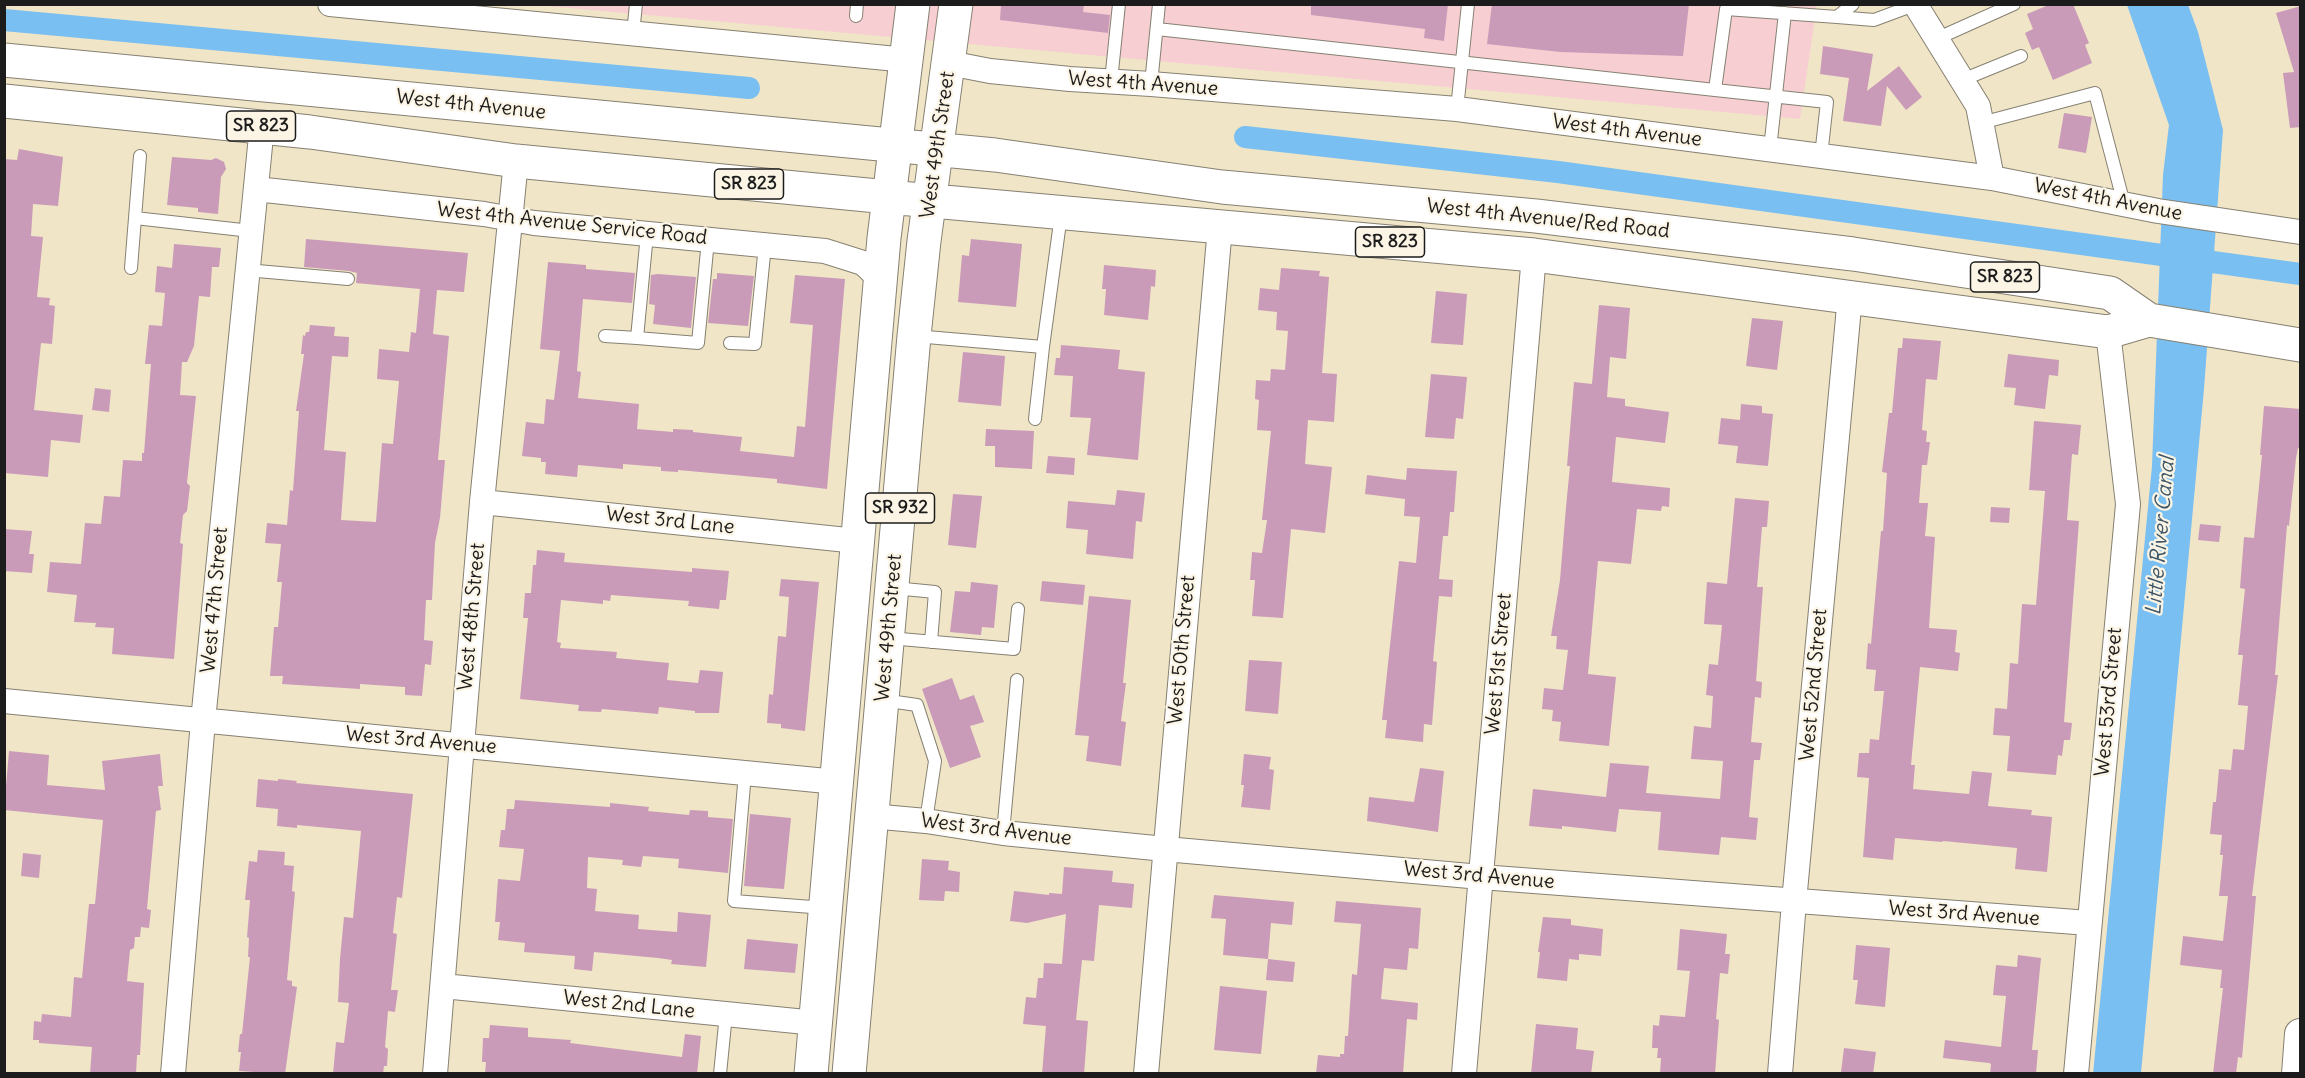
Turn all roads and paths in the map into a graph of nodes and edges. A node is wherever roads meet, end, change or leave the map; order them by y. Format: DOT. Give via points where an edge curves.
graph roads {
  1 [pos="330,4"];
  2 [pos="636,4"];
  3 [pos="913,4"];
  4 [pos="956,4"];
  5 [pos="1119,4"];
  6 [pos="1159,4"];
  7 [pos="1468,4"];
  8 [pos="1853,4"];
  9 [pos="2014,4"];
  10 [pos="1916,5"];
  11 [pos="428,9"];
  12 [pos="1785,14"];
  13 [pos="1837,17"];
  14 [pos="1157,29"];
  15 [pos="633,34"];
  16 [pos="1936,39"];
  17 [pos="2021,56"];
  18 [pos="5,60"];
  19 [pos="907,60"];
  20 [pos="1462,62"];
  21 [pos="949,63"];
  22 [pos="1962,80"];
  23 [pos="1111,81"];
  24 [pos="1151,84"];
  25 [pos="319,89"];
  26 [pos="1715,90"];
  27 [pos="1776,96"];
  28 [pos="4,101"];
  29 [pos="1457,109"];
  30 [pos="1981,123"];
  31 [pos="262,126"];
  32 [pos="895,146"];
  33 [pos="1770,149"];
  34 [pos="937,150"];
  35 [pos="140,156"];
  36 [pos="1821,156"];
  37 [pos="516,161"];
  38 [pos="1992,178"];
  39 [pos="256,189"];
  40 [pos="888,197"];
  41 [pos="929,201"];
  42 [pos="2124,204"];
  43 [pos="1061,213"];
  44 [pos="135,218"];
  45 [pos="511,219"];
  46 [pos="1220,226"];
  47 [pos="251,231"];
  48 [pos="2301,232"];
  49 [pos="647,234"];
  50 [pos="1727,239"];
  51 [pos="708,240"];
  52 [pos="765,245"];
  53 [pos="1534,255"];
  54 [pos="131,267"];
  55 [pos="246,270"];
  56 [pos="348,279"];
  57 [pos="880,279"];
  58 [pos="1850,296"];
  59 [pos="2149,320"];
  60 [pos="2108,332"];
  61 [pos="606,336"];
  62 [pos="914,336"];
  63 [pos="637,338"];
  64 [pos="730,343"];
  65 [pos="2301,345"];
  66 [pos="1043,347"];
  67 [pos="1035,419"];
  68 [pos="482,502"];
  69 [pos="857,541"];
  70 [pos="893,588"];
  71 [pos="1018,609"];
  72 [pos="888,638"];
  73 [pos="931,642"];
  74 [pos="1017,680"];
  75 [pos="882,700"];
  76 [pos="4,701"];
  77 [pos="203,721"];
  78 [pos="842,738"];
  79 [pos="461,744"];
  80 [pos="745,773"];
  81 [pos="837,782"];
  82 [pos="871,816"];
  83 [pos="926,821"];
  84 [pos="1003,833"];
  85 [pos="1164,849"];
  86 [pos="830,867"];
  87 [pos="1481,877"];
  88 [pos="1794,902"];
  89 [pos="826,908"];
  90 [pos="2089,923"];
  91 [pos="443,986"];
  92 [pos="726,1014"];
  93 [pos="816,1023"];
  94 [pos="2301,1034"];
  95 [pos="173,1074"];
  96 [pos="435,1074"];
  97 [pos="720,1074"];
  98 [pos="812,1074"];
  99 [pos="849,1074"];
  100 [pos="1146,1074"];
  101 [pos="1464,1074"];
  102 [pos="1780,1074"];
  103 [pos="2076,1074"];
  104 [pos="2297,1074"];
  1 -- 11 [label="street"];
  2 -- 15 [label="lane"];
  3 -- 19 [label="main road, West 49th Street / SR 932"];
  4 -- 21 [label="main road, West 49th Street / SR 932"];
  5 -- 23 [label="lane"];
  6 -- 14 [label="lane"];
  7 -- 20 [label="lane"];
  8 -- 13 [label="lane"];
  9 -- 16 [label="lane"];
  10 -- 13 [label="lane" via="1874,20"];
  10 -- 16 [label="street"];
  11 -- 15 [label="street"];
  12 -- 13 [label="lane"];
  12 -- 26 [label="lane" via="1726,9"];
  12 -- 27 [label="lane"];
  14 -- 20 [label="lane"];
  14 -- 24 [label="lane"];
  15 -- 19 [label="street"];
  16 -- 22 [label="street"];
  17 -- 22 [label="lane"];
  18 -- 25 [label="main road, West 4th Avenue / SR 823"];
  19 -- 32 [label="main road, West 49th Street / SR 932"];
  20 -- 26 [label="lane"];
  20 -- 29 [label="lane"];
  21 -- 23 [label="street, West 4th Avenue" via="1070,80"];
  21 -- 34 [label="main road, West 49th Street / SR 932"];
  22 -- 30 [label="street" via="1978,106"];
  23 -- 24 [label="street, West 4th Avenue"];
  24 -- 29 [label="street, West 4th Avenue"];
  25 -- 31 [label="main road" via="290,98"];
  25 -- 32 [label="main road, West 4th Avenue / SR 823"];
  26 -- 27 [label="lane"];
  27 -- 33 [label="lane"];
  27 -- 36 [label="lane" via="1827,102"];
  28 -- 31 [label="main road, SR 823"];
  29 -- 33 [label="street, West 4th Avenue"];
  30 -- 38 [label="street"];
  30 -- 42 [label="lane" via="2095,93"];
  31 -- 37 [label="main road, SR 823"];
  31 -- 39 [label="street, West 47th Street"];
  32 -- 34 [label="main road, West 4th Avenue / SR 823"];
  32 -- 40 [label="main road, West 49th Street / SR 932"];
  33 -- 36 [label="street, West 4th Avenue"];
  34 -- 41 [label="main road, West 49th Street / SR 932"];
  34 -- 50 [label="main road, West 4th Avenue/Red Road / SR 823" via="1222,187 1536,216"];
  35 -- 44 [label="lane"];
  36 -- 38 [label="street, West 4th Avenue"];
  37 -- 40 [label="main road, SR 823"];
  37 -- 45 [label="street, West 48th Street"];
  38 -- 42 [label="street, West 4th Avenue"];
  39 -- 45 [label="street, West 4th Avenue Service Road"];
  39 -- 47 [label="street, West 47th Street"];
  40 -- 41 [label="main road, SR 823"];
  40 -- 57 [label="main road, West 49th Street / SR 932"];
  41 -- 43 [label="main road, West 4th Avenue/Red Road / SR 823"];
  41 -- 62 [label="main road, West 49th Street / SR 932"];
  42 -- 48 [label="street, West 4th Avenue"];
  43 -- 46 [label="main road, West 4th Avenue/Red Road / SR 823"];
  43 -- 66 [label="lane"];
  44 -- 47 [label="lane"];
  44 -- 54 [label="lane"];
  45 -- 49 [label="street, West 4th Avenue Service Road"];
  45 -- 68 [label="street, West 48th Street"];
  46 -- 53 [label="main road, West 4th Avenue/Red Road / SR 823"];
  46 -- 85 [label="street, West 50th Street"];
  47 -- 55 [label="street, West 47th Street"];
  49 -- 51 [label="street, West 4th Avenue Service Road"];
  49 -- 63 [label="lane"];
  50 -- 53 [label="main road" via="1688,249 1579,237"];
  50 -- 59 [label="main road, West 4th Avenue/Red Road / SR 823" via="2110,293"];
  51 -- 52 [label="street, West 4th Avenue Service Road"];
  51 -- 63 [label="lane" via="698,343"];
  52 -- 57 [label="street, West 4th Avenue Service Road" via="836,253 862,263"];
  52 -- 64 [label="lane" via="755,344"];
  53 -- 58 [label="main road, West 4th Avenue/Red Road / SR 823"];
  53 -- 87 [label="street, West 51st Street"];
  55 -- 56 [label="lane"];
  55 -- 77 [label="street, West 47th Street"];
  57 -- 69 [label="main road, West 49th Street / SR 932"];
  58 -- 60 [label="main road, West 4th Avenue/Red Road / SR 823"];
  58 -- 88 [label="street, West 52nd Street"];
  59 -- 60 [label="main road, West 4th Avenue/Red Road / SR 823"];
  59 -- 65 [label="main road, West 4th Avenue/Red Road / SR 823"];
  60 -- 90 [label="street, West 53rd Street" via="2128,504"];
  61 -- 63 [label="lane"];
  62 -- 66 [label="lane"];
  62 -- 70 [label="main road, West 49th Street / SR 932"];
  66 -- 67 [label="lane"];
  68 -- 69 [label="street, West 3rd Lane"];
  68 -- 79 [label="street, West 48th Street"];
  69 -- 78 [label="main road, West 49th Street / SR 932"];
  70 -- 72 [label="main road, West 49th Street / SR 932"];
  70 -- 73 [label="lane" via="935,592"];
  71 -- 73 [label="lane" via="1014,649"];
  72 -- 73 [label="lane"];
  72 -- 75 [label="main road, West 49th Street / SR 932"];
  74 -- 84 [label="lane"];
  75 -- 82 [label="main road, West 49th Street / SR 932"];
  75 -- 83 [label="lane" via="917,705 935,761"];
  76 -- 77 [label="street, West 3rd Avenue"];
  77 -- 79 [label="street, West 3rd Avenue"];
  77 -- 95 [label="street, West 47th Street"];
  78 -- 81 [label="main road, West 49th Street / SR 932"];
  78 -- 82 [label="main road" via="852,787 859,804"];
  79 -- 80 [label="street, West 3rd Avenue"];
  79 -- 91 [label="street, West 48th Street"];
  80 -- 81 [label="street, West 3rd Avenue"];
  80 -- 89 [label="lane" via="734,900"];
  81 -- 86 [label="main road, West 49th Street / SR 932"];
  82 -- 83 [label="street, West 3rd Avenue"];
  82 -- 86 [label="main road" via="841,846"];
  82 -- 99 [label="main road, West 49th Street / SR 932"];
  83 -- 84 [label="street, West 3rd Avenue"];
  84 -- 85 [label="street, West 3rd Avenue"];
  85 -- 87 [label="street, West 3rd Avenue"];
  85 -- 100 [label="street, West 50th Street"];
  86 -- 89 [label="main road, West 49th Street / SR 932"];
  87 -- 88 [label="street, West 3rd Avenue"];
  87 -- 101 [label="street, West 51st Street"];
  88 -- 90 [label="street, West 3rd Avenue"];
  88 -- 102 [label="street, West 52nd Street"];
  89 -- 93 [label="main road, West 49th Street / SR 932"];
  90 -- 103 [label="street, West 53rd Street"];
  91 -- 92 [label="street, West 2nd Lane"];
  91 -- 96 [label="street, West 48th Street"];
  92 -- 93 [label="street, West 2nd Lane"];
  92 -- 97 [label="lane"];
  93 -- 98 [label="main road, West 49th Street / SR 932"];
  94 -- 104 [label="street"];
}
